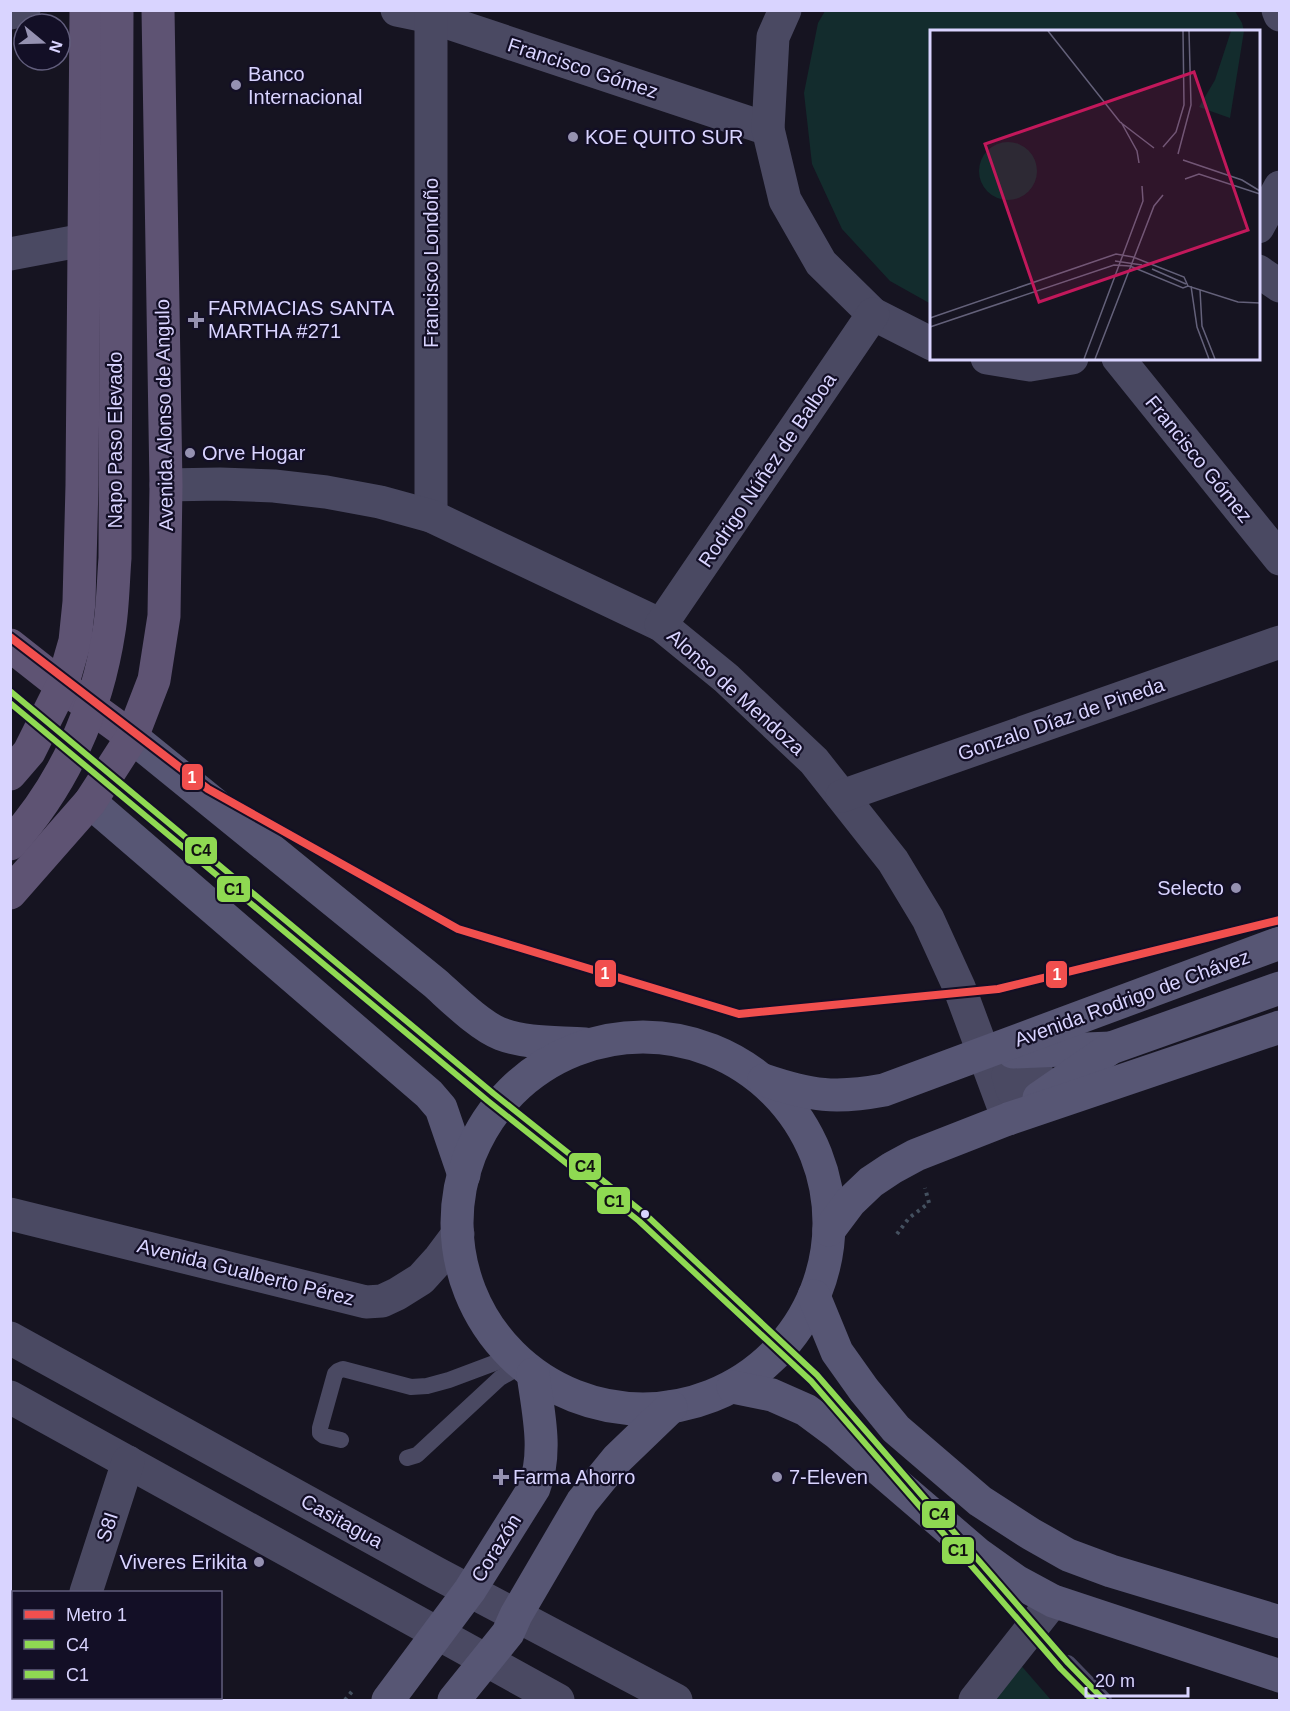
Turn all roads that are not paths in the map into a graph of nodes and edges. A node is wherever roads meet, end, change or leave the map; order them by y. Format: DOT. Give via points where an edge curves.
graph roads {
  1 [pos="24,10"];
  2 [pos="86,10"];
  3 [pos="117,10"];
  4 [pos="158,10"];
  5 [pos="397,10"];
  6 [pos="785,10"];
  7 [pos="1278,10"];
  8 [pos="10,13"];
  9 [pos="431,14"];
  10 [pos="1280,15"];
  11 [pos="768,129"];
  12 [pos="1280,187"];
  13 [pos="1260,223"];
  14 [pos="84,240"];
  15 [pos="10,254"];
  16 [pos="1260,272"];
  17 [pos="1280,286"];
  18 [pos="873,314"];
  19 [pos="930,343"];
  20 [pos="999,360"];
  21 [pos="1060,360"];
  22 [pos="1120,360"];
  23 [pos="166,485"];
  24 [pos="431,516"];
  25 [pos="1280,560"];
  26 [pos="661,625"];
  27 [pos="1280,642"];
  28 [pos="10,645"];
  29 [pos="62,686"];
  30 [pos="132,737"];
  31 [pos="17,754"];
  32 [pos="842,796"];
  33 [pos="90,802"];
  34 [pos="10,844"];
  35 [pos="10,893"];
  36 [pos="1280,944"];
  37 [pos="1280,988"];
  38 [pos="1280,1027"];
  39 [pos="590,1044"];
  40 [pos="1111,1048"];
  41 [pos="984,1053"];
  42 [pos="764,1080"];
  43 [pos="1008,1119"];
  44 [pos="464,1175"];
  45 [pos="10,1214"];
  46 [pos="829,1230"];
  47 [pos="458,1234"];
  48 [pos="814,1296"];
  49 [pos="10,1338"];
  50 [pos="523,1365"];
  51 [pos="733,1387"];
  52 [pos="10,1396"];
  53 [pos="671,1407"];
  54 [pos="341,1440"];
  55 [pos="407,1458"];
  56 [pos="128,1462"];
  57 [pos="470,1590"];
  58 [pos="87,1591"];
  59 [pos="1053,1601"];
  60 [pos="516,1615"];
  61 [pos="1280,1622"];
  62 [pos="438,1633"];
  63 [pos="487,1661"];
  64 [pos="1068,1663"];
  65 [pos="1280,1676"];
  66 [pos="388,1701"];
  67 [pos="454,1701"];
  68 [pos="558,1701"];
  69 [pos="676,1701"];
  70 [pos="975,1701"];
  71 [pos="1104,1701"];
  1 -- 8 [label="street"];
  2 -- 14 [label="main road"];
  3 -- 34 [label="main road, Napo Paso Elevado, bridge" via="115,558 109,633 78,740 60,777"];
  4 -- 23 [label="main road, Avenida Alonso de Angulo"];
  5 -- 9 [label="street, Francisco Gómez"];
  6 -- 11 [label="street" via="773,37"];
  7 -- 10 [label="street"];
  9 -- 11 [label="street, Francisco Gómez"];
  9 -- 24 [label="street, Francisco Londoño"];
  11 -- 18 [label="street" via="785,200 821,263"];
  12 -- 13 [label="street"];
  14 -- 15 [label="street"];
  14 -- 29 [label="main road" via="79,602 75,641"];
  16 -- 17 [label="street"];
  18 -- 19 [label="street"];
  18 -- 26 [label="street, Rodrigo Núñez de Balboa"];
  20 -- 21 [label="street" via="1030,365"];
  22 -- 25 [label="street, Francisco Gómez"];
  23 -- 24 [label="street, Alonso de Mendoza" via="219,484 326,492"];
  23 -- 30 [label="main road, Avenida Alonso de Angulo" via="164,616 154,680"];
  24 -- 26 [label="street, Alonso de Mendoza"];
  26 -- 32 [label="street, Alonso de Mendoza" via="771,719 814,761"];
  27 -- 32 [label="street, Gonzalo Díaz de Pineda"];
  28 -- 29 [label="main road"];
  29 -- 30 [label="main road"];
  29 -- 31 [label="main road"];
  30 -- 33 [label="main road, Avenida Alonso de Angulo"];
  30 -- 39 [label="main road" via="471,1015 500,1034 522,1040"];
  31 -- 33 [label="main road"];
  32 -- 41 [label="street, Alonso de Mendoza" via="893,861 927,919"];
  33 -- 35 [label="main road, Avenida Alonso de Angulo"];
  33 -- 44 [label="main road" via="429,1094 441,1108"];
  36 -- 41 [label="main road, Avenida Rodrigo de Chávez"];
  37 -- 40 [label="main road, Avenida Rodrigo de Chávez"];
  38 -- 43 [label="main road, Avenida Rodrigo de Chávez"];
  39 -- 42 [label="main road" via="635,1036 682,1040 726,1054"];
  39 -- 44 [label="main road" via="555,1059 524,1080 497,1108 477,1140"];
  40 -- 41 [label="main road, Avenida Rodrigo de Chávez"];
  40 -- 43 [label="main road, Avenida Rodrigo de Chávez"];
  41 -- 42 [label="main road, Avenida Rodrigo de Chávez" via="884,1090 855,1095 794,1091"];
  41 -- 43 [label="street, Alonso de Mendoza"];
  42 -- 46 [label="main road" via="793,1111 814,1148 826,1188"];
  43 -- 46 [label="main road, Avenida Rodrigo de Chávez" via="892,1168 850,1202"];
  44 -- 47 [label="main road" via="458,1204"];
  45 -- 47 [label="street, Avenida Gualberto Pérez" via="366,1302 382,1301 421,1279"];
  46 -- 48 [label="main road" via="825,1263"];
  47 -- 50 [label="main road" via="463,1268 474,1300 490,1330"];
  48 -- 51 [label="main road" via="781,1348"];
  48 -- 61 [label="main road" via="837,1352 864,1390 896,1429 980,1501 1068,1555"];
  49 -- 57 [label="street, Casitagua"];
  50 -- 53 [label="main road" via="585,1400 623,1409"];
  50 -- 54 [label="lane" via="411,1387 342,1369 335,1374 320,1428 324,1436"];
  50 -- 55 [label="lane" via="500,1378 417,1455"];
  50 -- 57 [label="main road, Corazón" via="542,1443 539,1475"];
  51 -- 53 [label="main road" via="703,1400"];
  51 -- 59 [label="main road" via="772,1395 806,1410 978,1554"];
  52 -- 56 [label="street"];
  53 -- 60 [label="main road" via="617,1459 582,1502"];
  56 -- 58 [label="street, S8I"];
  56 -- 62 [label="street"];
  57 -- 60 [label="street, Casitagua"];
  57 -- 62 [label="main road, Corazón"];
  59 -- 65 [label="main road"];
  59 -- 70 [label="street"];
  60 -- 63 [label="main road"];
  60 -- 69 [label="street, Casitagua"];
  62 -- 63 [label="street"];
  62 -- 66 [label="main road, Corazón"];
  63 -- 67 [label="main road"];
  63 -- 68 [label="street"];
  64 -- 71 [label="lane"];
}
